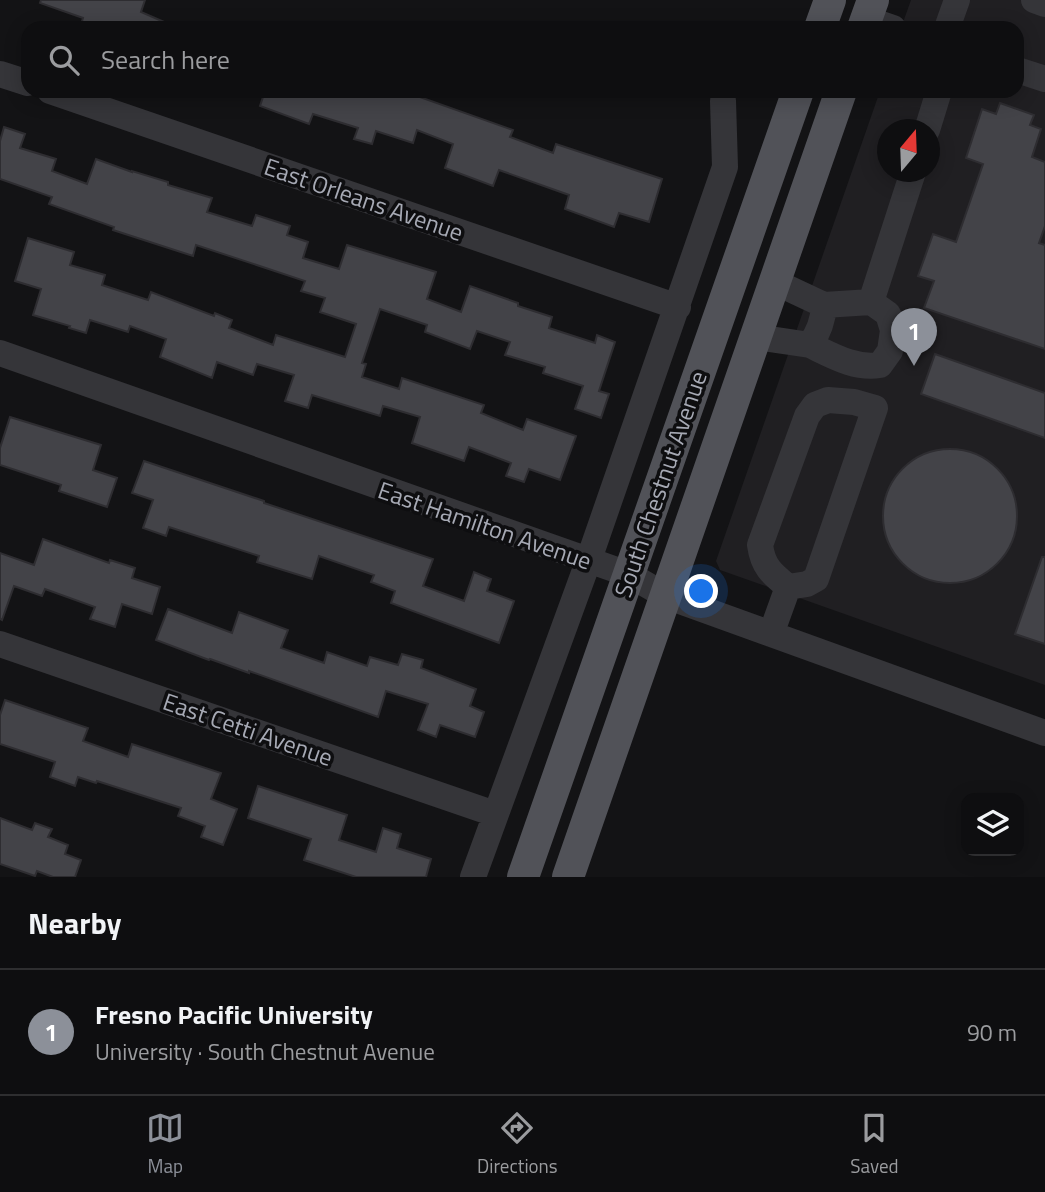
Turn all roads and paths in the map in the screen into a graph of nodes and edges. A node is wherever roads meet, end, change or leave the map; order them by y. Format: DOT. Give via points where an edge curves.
graph roads {
  1 [pos="830,0"];
  2 [pos="957,0"];
  3 [pos="1034,0"];
  4 [pos="1045,4"];
  5 [pos="822,21"];
  6 [pos="950,21"];
  7 [pos="1024,72"];
  8 [pos="0,74"];
  9 [pos="1045,79"];
  10 [pos="21,81"];
  11 [pos="70,98"];
  12 [pos="796,98"];
  13 [pos="839,98"];
  14 [pos="937,98"];
  15 [pos="723,101"];
  16 [pos="930,119"];
  17 [pos="910,182"];
  18 [pos="775,282"];
  19 [pos="872,302"];
  20 [pos="824,305"];
  21 [pos="678,307"];
  22 [pos="756,337"];
  23 [pos="810,345"];
  24 [pos="0,353"];
  25 [pos="880,365"];
  26 [pos="875,408"];
  27 [pos="588,562"];
  28 [pos="628,575"];
  29 [pos="788,587"];
  30 [pos="666,596"];
  31 [pos="771,634"];
  32 [pos="0,643"];
  33 [pos="1045,733"];
  34 [pos="495,814"];
  35 [pos="472,877"];
  36 [pos="523,877"];
  37 [pos="568,877"];
  1 -- 5 [label="main road"];
  2 -- 6 [label="street"];
  3 -- 4 [label="street"];
  7 -- 9 [label="street"];
  8 -- 10 [label="street"];
  11 -- 21 [label="street, East Orleans Avenue"];
  12 -- 28 [label="main road, South Chestnut Avenue"];
  13 -- 18 [label="main road, South Chestnut Avenue"];
  14 -- 16 [label="street"];
  15 -- 21 [label="street" via="725,167"];
  17 -- 19 [label="street"];
  18 -- 20 [label="street"];
  18 -- 22 [label="main road, South Chestnut Avenue"];
  19 -- 20 [label="street"];
  19 -- 25 [label="street" via="888,314 894,330 890,351"];
  20 -- 23 [label="street" via="824,317"];
  21 -- 27 [label="street"];
  22 -- 23 [label="street"];
  22 -- 30 [label="main road, South Chestnut Avenue"];
  23 -- 25 [label="street" via="838,359 867,367"];
  24 -- 27 [label="street, East Hamilton Avenue"];
  25 -- 26 [label="street"];
  26 -- 29 [label="street" via="816,579"];
  26 -- 29 [label="street" via="828,400 815,405 807,416 760,545 770,572"];
  27 -- 28 [label="street, East Hamilton Avenue"];
  27 -- 34 [label="street"];
  28 -- 30 [label="street, East Hamilton Avenue"];
  28 -- 36 [label="main road, South Chestnut Avenue"];
  29 -- 31 [label="street"];
  30 -- 31 [label="street, East Hamilton Avenue"];
  30 -- 37 [label="main road, South Chestnut Avenue"];
  31 -- 33 [label="street, East Hamilton Avenue"];
  32 -- 34 [label="street, East Cetti Avenue"];
  34 -- 35 [label="street"];
}
